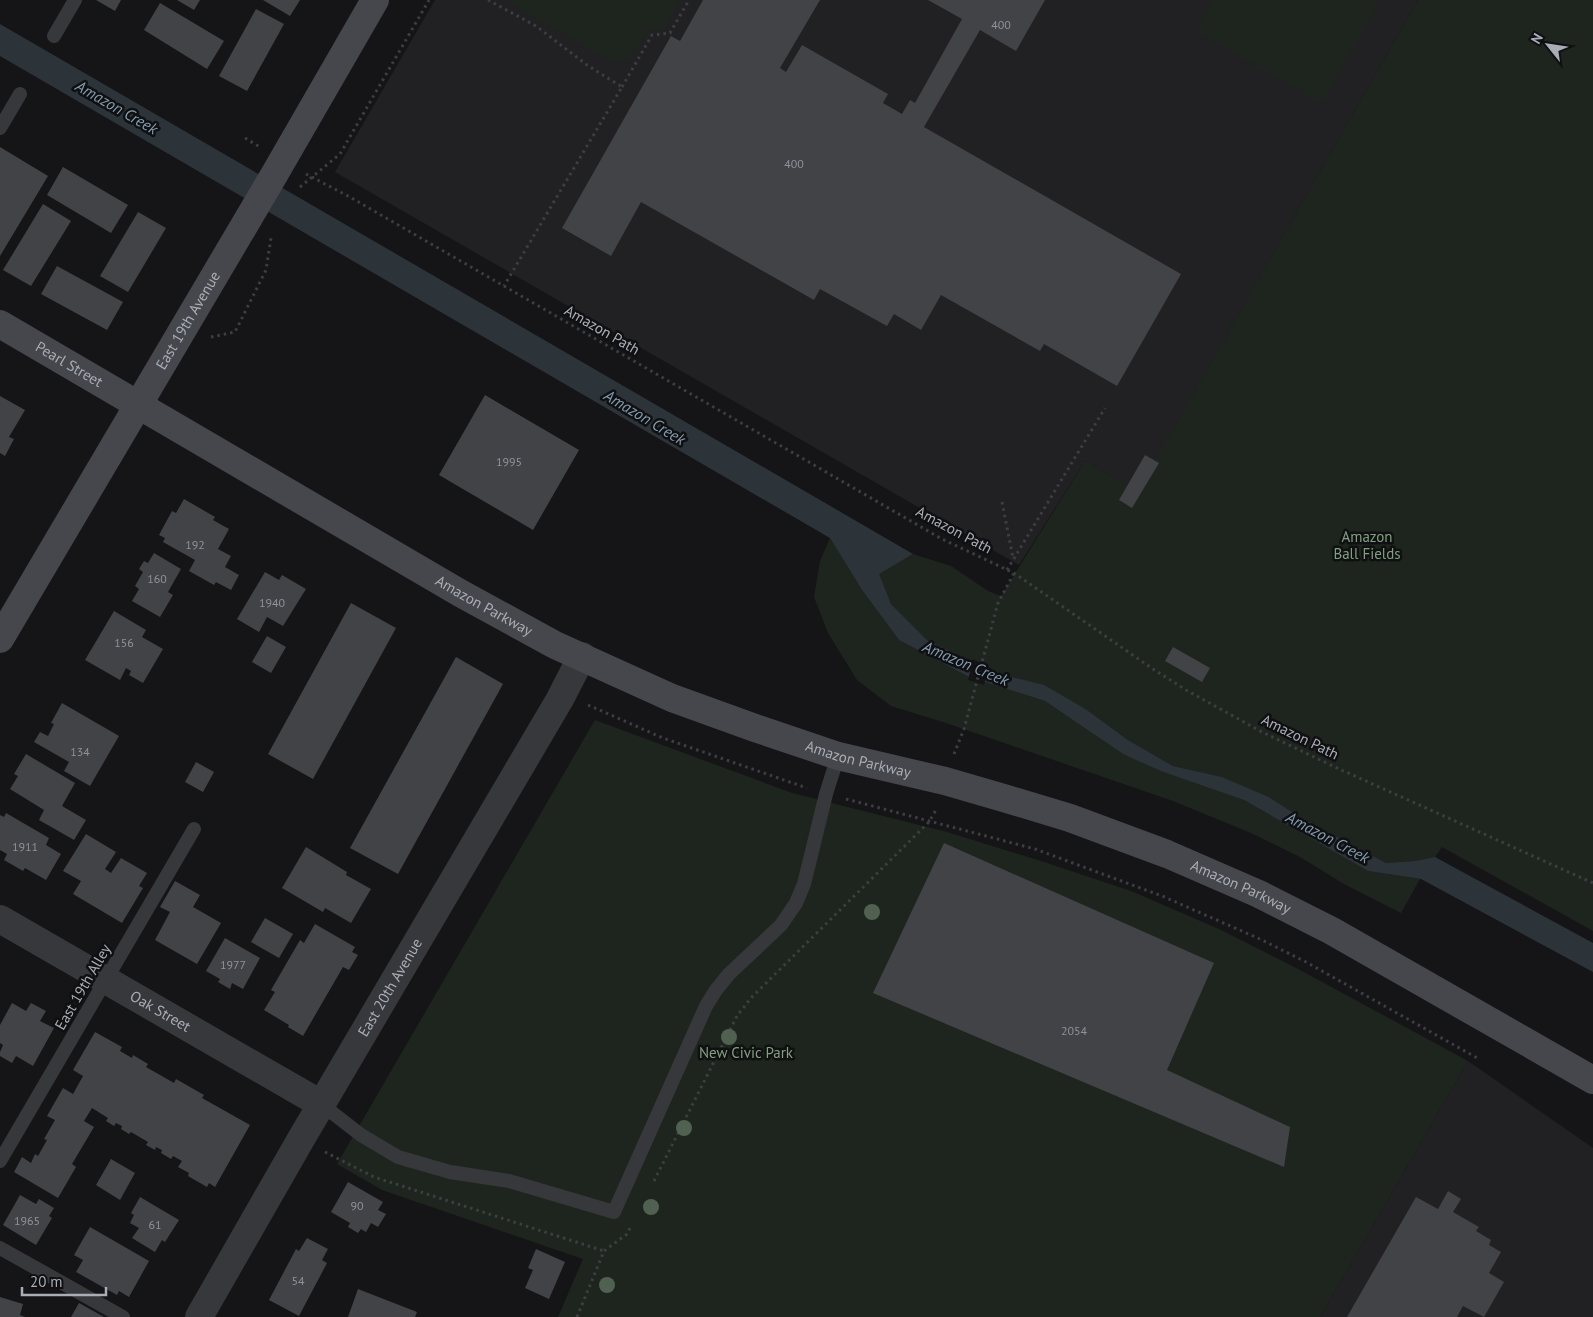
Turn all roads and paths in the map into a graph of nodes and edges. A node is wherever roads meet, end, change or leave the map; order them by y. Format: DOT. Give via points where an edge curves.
graph roads {
  1 [pos="76,0"];
  2 [pos="375,0"];
  3 [pos="428,0"];
  4 [pos="488,0"];
  5 [pos="689,0"];
  6 [pos="54,36"];
  7 [pos="622,87"];
  8 [pos="20,94"];
  9 [pos="0,128"];
  10 [pos="312,178"];
  11 [pos="297,190"];
  12 [pos="273,233"];
  13 [pos="504,286"];
  14 [pos="0,324"];
  15 [pos="235,332"];
  16 [pos="138,404"];
  17 [pos="1105,408"];
  18 [pos="1002,502"];
  19 [pos="1013,559"];
  20 [pos="1007,570"];
  21 [pos="1014,573"];
  22 [pos="0,639"];
  23 [pos="582,656"];
  24 [pos="562,694"];
  25 [pos="838,756"];
  26 [pos="951,761"];
  27 [pos="826,794"];
  28 [pos="939,804"];
  29 [pos="929,822"];
  30 [pos="194,829"];
  31 [pos="1593,883"];
  32 [pos="0,919"];
  33 [pos="106,980"];
  34 [pos="1479,1060"];
  35 [pos="1593,1080"];
  36 [pos="321,1104"];
  37 [pos="301,1139"];
  38 [pos="0,1161"];
  39 [pos="654,1181"];
  40 [pos="632,1225"];
  41 [pos="0,1248"];
  42 [pos="604,1251"];
  43 [pos="123,1317"];
  44 [pos="199,1317"];
  45 [pos="577,1317"];
  1 -- 6 [label="lane"];
  2 -- 16 [label="main road, East 19th Avenue"];
  3 -- 10 [label="path" via="340,154"];
  4 -- 7 [label="path" via="536,26"];
  5 -- 7 [label="path" via="670,33 652,35"];
  7 -- 13 [label="path"];
  8 -- 9 [label="lane"];
  10 -- 11 [label="path"];
  10 -- 13 [label="path, Amazon Path"];
  12 -- 15 [label="path" via="266,270"];
  13 -- 20 [label="path, Amazon Path" via="942,538"];
  14 -- 16 [label="main road, Pearl Street"];
  16 -- 22 [label="main road, East 19th Avenue"];
  16 -- 23 [label="main road, Amazon Parkway" via="460,593 555,645"];
  17 -- 19 [label="path"];
  18 -- 19 [label="path"];
  19 -- 20 [label="path"];
  20 -- 21 [label="path, Amazon Path"];
  21 -- 26 [label="path" via="998,603 964,729"];
  21 -- 31 [label="path, Amazon Path" via="1153,669 1262,732"];
  23 -- 24 [label="street, East 20th Avenue"];
  23 -- 25 [label="main road, Amazon Parkway" via="672,698"];
  24 -- 27 [label="path" via="663,738"];
  24 -- 36 [label="street, East 20th Avenue"];
  25 -- 27 [label="lane"];
  25 -- 35 [label="main road, Amazon Parkway" via="998,796 1070,818 1167,854 1332,930"];
  27 -- 29 [label="path"];
  27 -- 36 [label="lane" via="804,884 791,910 782,925 729,974 706,1006 614,1212 509,1181 450,1172 398,1157 361,1135"];
  28 -- 29 [label="path"];
  29 -- 34 [label="path" via="1035,849 1162,896 1306,962"];
  29 -- 39 [label="path" via="746,1004"];
  30 -- 33 [label="lane, East 19th Alley"];
  32 -- 33 [label="street, Oak Street"];
  33 -- 36 [label="street, Oak Street"];
  33 -- 38 [label="lane, East 19th Alley"];
  36 -- 37 [label="street, East 20th Avenue"];
  37 -- 42 [label="path" via="374,1177"];
  37 -- 44 [label="street, East 20th Avenue"];
  40 -- 42 [label="path" via="627,1234"];
  41 -- 43 [label="lane"];
  42 -- 45 [label="path"];
}
